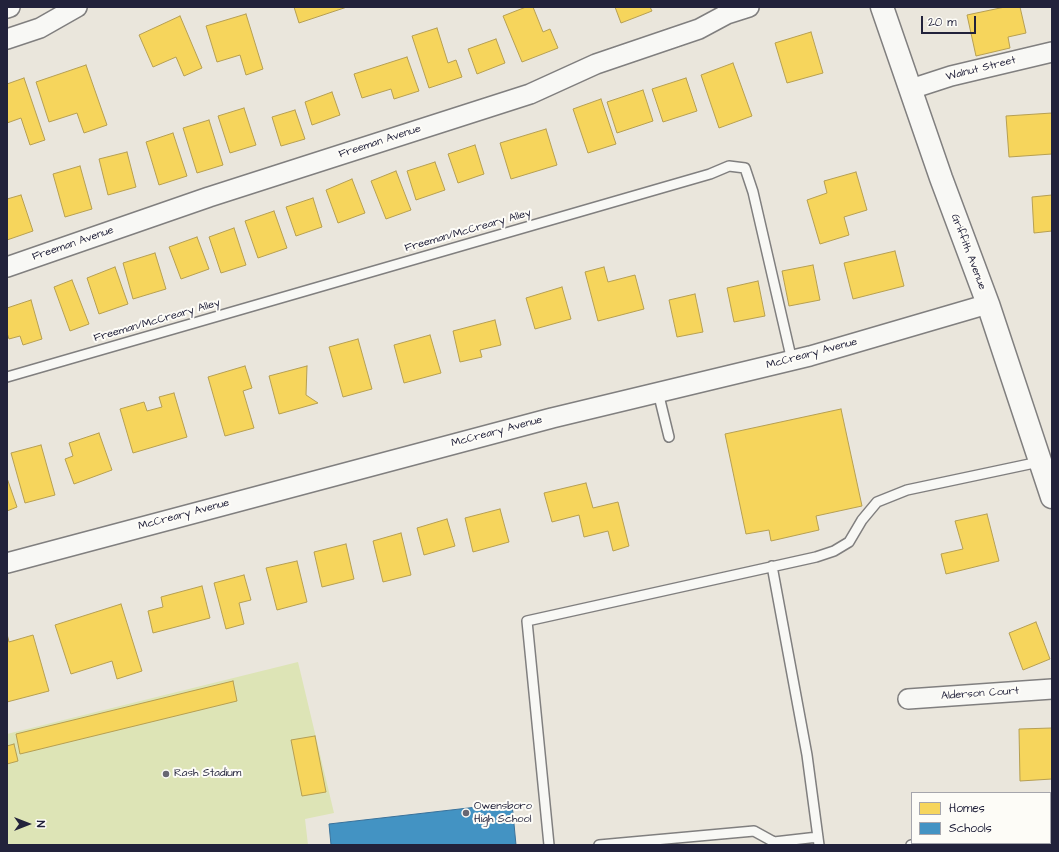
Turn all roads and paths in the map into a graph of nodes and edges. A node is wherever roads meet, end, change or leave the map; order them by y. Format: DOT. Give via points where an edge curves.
graph roads {
  1 [pos="10,7"];
  2 [pos="77,7"];
  3 [pos="749,7"];
  4 [pos="882,7"];
  5 [pos="7,8"];
  6 [pos="7,39"];
  7 [pos="1052,52"];
  8 [pos="911,89"];
  9 [pos="7,267"];
  10 [pos="988,304"];
  11 [pos="792,361"];
  12 [pos="7,377"];
  13 [pos="658,392"];
  14 [pos="669,437"];
  15 [pos="1039,462"];
  16 [pos="1052,498"];
  17 [pos="7,563"];
  18 [pos="772,566"];
  19 [pos="1052,689"];
  20 [pos="908,699"];
  21 [pos="818,841"];
  22 [pos="922,844"];
  23 [pos="549,845"];
  24 [pos="599,845"];
  25 [pos="911,845"];
  1 -- 5 [label="street"];
  2 -- 6 [label="street" via="40,28"];
  3 -- 9 [label="street, Freeman Avenue" via="727,14 699,29 596,64 530,94 210,197"];
  4 -- 8 [label="street, Griffith Avenue"];
  7 -- 8 [label="street, Walnut Street" via="950,76"];
  8 -- 10 [label="street, Griffith Avenue"];
  10 -- 11 [label="street, McCreary Avenue"];
  10 -- 15 [label="street, Griffith Avenue"];
  11 -- 12 [label="lane, Freeman/McCreary Alley" via="754,192 745,168 729,166 710,174"];
  11 -- 13 [label="street, McCreary Avenue"];
  13 -- 14 [label="lane"];
  13 -- 17 [label="street, McCreary Avenue"];
  15 -- 16 [label="street, Griffith Avenue"];
  15 -- 18 [label="lane" via="907,490 877,502 849,542 816,557"];
  18 -- 21 [label="lane" via="807,755"];
  18 -- 23 [label="lane" via="527,621"];
  19 -- 20 [label="street, Alderson Court"];
  21 -- 24 [label="lane" via="774,842 754,831"];
  22 -- 25 [label="lane"];
}
